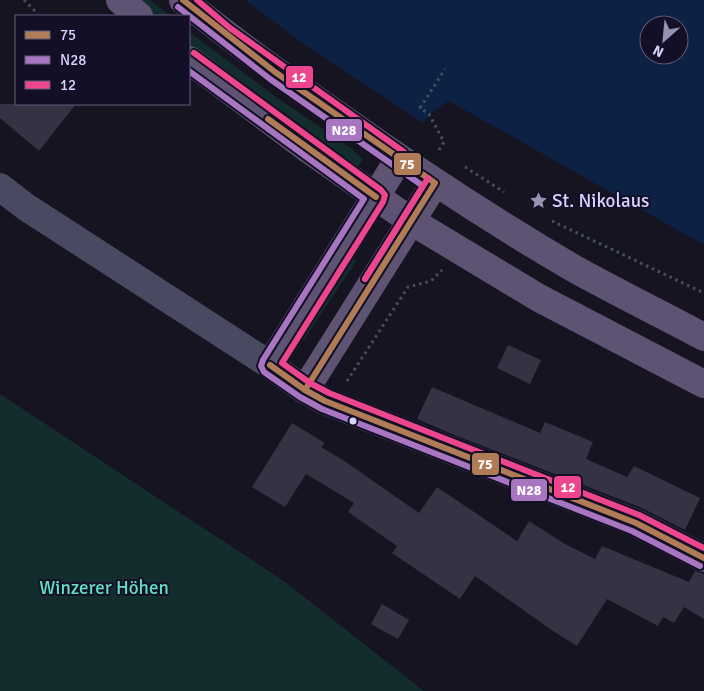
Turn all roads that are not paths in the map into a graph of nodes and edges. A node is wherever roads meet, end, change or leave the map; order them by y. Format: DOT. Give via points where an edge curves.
graph roads {
  1 [pos="120,0"];
  2 [pos="183,0"];
  3 [pos="138,15"];
  4 [pos="190,61"];
  5 [pos="399,159"];
  6 [pos="435,183"];
  7 [pos="0,187"];
  8 [pos="376,198"];
  9 [pos="411,221"];
  10 [pos="704,337"];
  11 [pos="270,365"];
  12 [pos="704,384"];
  13 [pos="306,390"];
  14 [pos="704,558"];
  1 -- 3 [label="main road"];
  2 -- 5 [label="main road"];
  4 -- 8 [label="main road"];
  5 -- 6 [label="main road"];
  5 -- 8 [label="main road"];
  6 -- 9 [label="main road"];
  6 -- 10 [label="main road" via="575,269"];
  7 -- 11 [label="street"];
  8 -- 9 [label="main road"];
  8 -- 11 [label="main road"];
  9 -- 12 [label="main road" via="539,298"];
  9 -- 13 [label="main road"];
  11 -- 13 [label="street"];
  13 -- 14 [label="street" via="326,401 636,523"];
}
